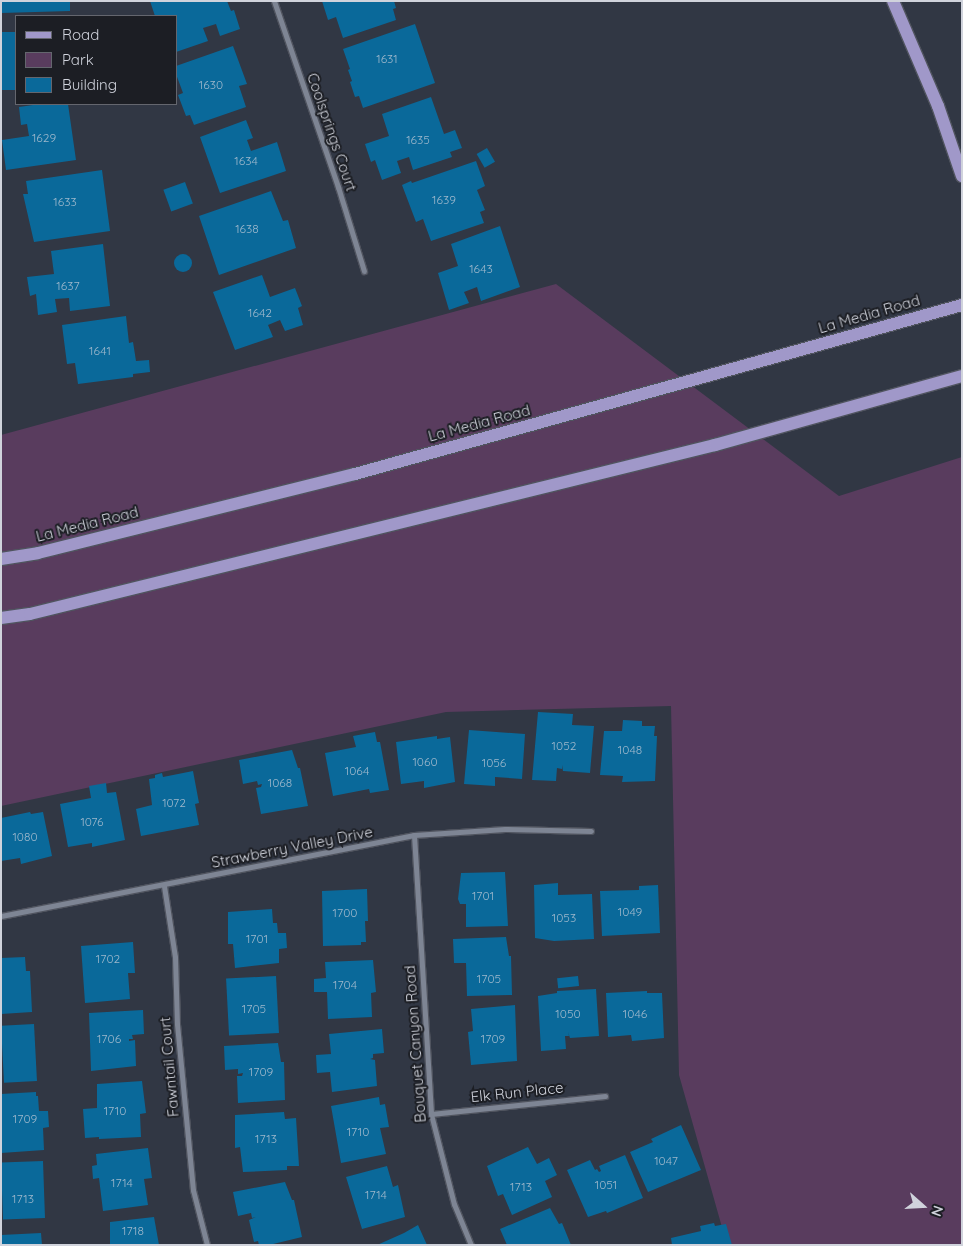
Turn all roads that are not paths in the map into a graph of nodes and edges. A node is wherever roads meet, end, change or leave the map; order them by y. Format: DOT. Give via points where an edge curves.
graph roads {
  1 [pos="274,1"];
  2 [pos="893,1"];
  3 [pos="962,176"];
  4 [pos="364,272"];
  5 [pos="962,305"];
  6 [pos="962,376"];
  7 [pos="1,559"];
  8 [pos="1,618"];
  9 [pos="590,831"];
  10 [pos="414,835"];
  11 [pos="164,886"];
  12 [pos="1,916"];
  13 [pos="605,1096"];
  14 [pos="431,1114"];
  15 [pos="207,1245"];
  16 [pos="471,1245"];
  1 -- 4 [label="street, Coolsprings Court"];
  2 -- 3 [label="main road" via="938,106"];
  5 -- 7 [label="main road, La Media Road" via="355,474 38,553"];
  6 -- 8 [label="main road" via="715,445 30,614"];
  9 -- 10 [label="street, Strawberry Valley Drive" via="505,829"];
  10 -- 11 [label="street, Strawberry Valley Drive"];
  10 -- 14 [label="street, Bouquet Canyon Road"];
  11 -- 12 [label="street, Strawberry Valley Drive"];
  11 -- 15 [label="street, Fawntail Court" via="175,957 176,1024 193,1190"];
  13 -- 14 [label="street, Elk Run Place"];
  14 -- 16 [label="street, Bouquet Canyon Road" via="454,1204"];
}
